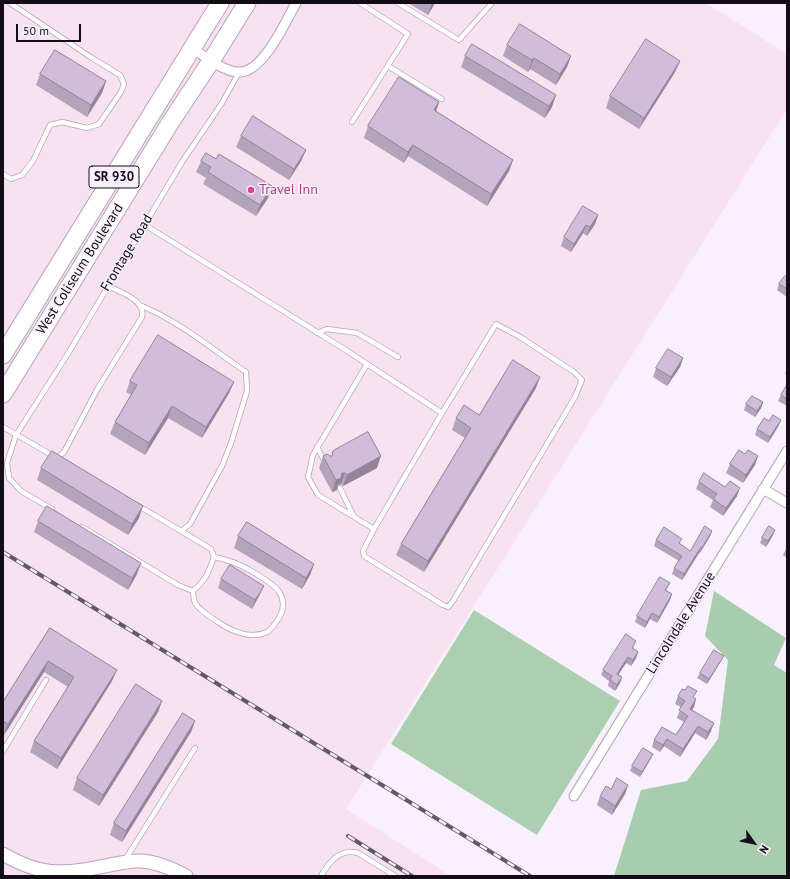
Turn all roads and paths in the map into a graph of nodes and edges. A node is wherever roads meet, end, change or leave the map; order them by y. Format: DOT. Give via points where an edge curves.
graph roads {
  1 [pos="10,3"];
  2 [pos="220,3"];
  3 [pos="247,3"];
  4 [pos="296,3"];
  5 [pos="360,3"];
  6 [pos="398,3"];
  7 [pos="492,3"];
  8 [pos="192,48"];
  9 [pos="211,61"];
  10 [pos="388,66"];
  11 [pos="239,72"];
  12 [pos="442,99"];
  13 [pos="352,122"];
  14 [pos="3,174"];
  15 [pos="145,225"];
  16 [pos="108,286"];
  17 [pos="142,306"];
  18 [pos="317,332"];
  19 [pos="3,355"];
  20 [pos="398,358"];
  21 [pos="367,364"];
  22 [pos="3,394"];
  23 [pos="442,413"];
  24 [pos="3,427"];
  25 [pos="16,435"];
  26 [pos="317,447"];
  27 [pos="787,451"];
  28 [pos="56,457"];
  29 [pos="62,461"];
  30 [pos="326,464"];
  31 [pos="340,488"];
  32 [pos="763,489"];
  33 [pos="787,503"];
  34 [pos="135,504"];
  35 [pos="55,511"];
  36 [pos="353,516"];
  37 [pos="75,523"];
  38 [pos="374,529"];
  39 [pos="181,531"];
  40 [pos="214,557"];
  41 [pos="193,591"];
  42 [pos="46,680"];
  43 [pos="195,748"];
  44 [pos="3,751"];
  45 [pos="574,796"];
  46 [pos="3,854"];
  47 [pos="123,863"];
  48 [pos="56,874"];
  49 [pos="186,876"];
  50 [pos="321,876"];
  51 [pos="395,876"];
  1 -- 14 [label="lane" via="120,75 124,84 98,124 87,128 62,122 50,125 33,161 22,175 11,179"];
  2 -- 8 [label="highway, West Coliseum Boulevard / SR 930"];
  3 -- 9 [label="highway, West Coliseum Boulevard / SR 930"];
  4 -- 11 [label="street" via="279,34 261,59 251,68"];
  5 -- 10 [label="lane" via="408,34"];
  6 -- 7 [label="lane" via="459,40"];
  8 -- 9 [label="street"];
  8 -- 19 [label="highway, West Coliseum Boulevard / SR 930"];
  9 -- 11 [label="street"];
  9 -- 22 [label="highway, West Coliseum Boulevard / SR 930"];
  10 -- 12 [label="lane"];
  10 -- 13 [label="lane"];
  11 -- 15 [label="lane, Frontage Road" via="222,104 199,135"];
  15 -- 16 [label="lane, Frontage Road"];
  15 -- 18 [label="lane"];
  16 -- 17 [label="lane"];
  16 -- 25 [label="lane, Frontage Road"];
  17 -- 28 [label="lane" via="142,317 98,388 64,452"];
  17 -- 39 [label="lane" via="179,326 246,372 247,391 222,466 190,524"];
  18 -- 20 [label="lane" via="327,329 357,333"];
  18 -- 21 [label="lane"];
  21 -- 23 [label="lane"];
  21 -- 26 [label="lane"];
  23 -- 38 [label="lane"];
  23 -- 38 [label="lane" via="496,324 574,372 582,380 575,397 448,607 364,556 363,551"];
  24 -- 25 [label="lane"];
  25 -- 28 [label="lane"];
  25 -- 35 [label="lane, Frontage Road" via="7,464 9,478 22,491"];
  26 -- 30 [label="lane"];
  26 -- 36 [label="lane" via="308,477 318,495"];
  27 -- 32 [label="street, Lincolndale Avenue"];
  28 -- 29 [label="lane"];
  31 -- 36 [label="lane"];
  32 -- 33 [label="street"];
  32 -- 45 [label="street, Lincolndale Avenue"];
  34 -- 39 [label="lane"];
  36 -- 38 [label="lane"];
  37 -- 41 [label="lane" via="178,585"];
  39 -- 40 [label="lane" via="210,549"];
  40 -- 41 [label="lane" via="206,577"];
  40 -- 41 [label="lane" via="230,561 255,573 279,592 283,604 276,623 267,632 256,635 229,630 206,614 195,602"];
  42 -- 44 [label="lane"];
  43 -- 47 [label="lane"];
  46 -- 48 [label="street" via="25,865"];
  47 -- 48 [label="street"];
  47 -- 49 [label="street" via="149,862"];
  50 -- 51 [label="lane" via="328,864 338,855 353,852"];
}
